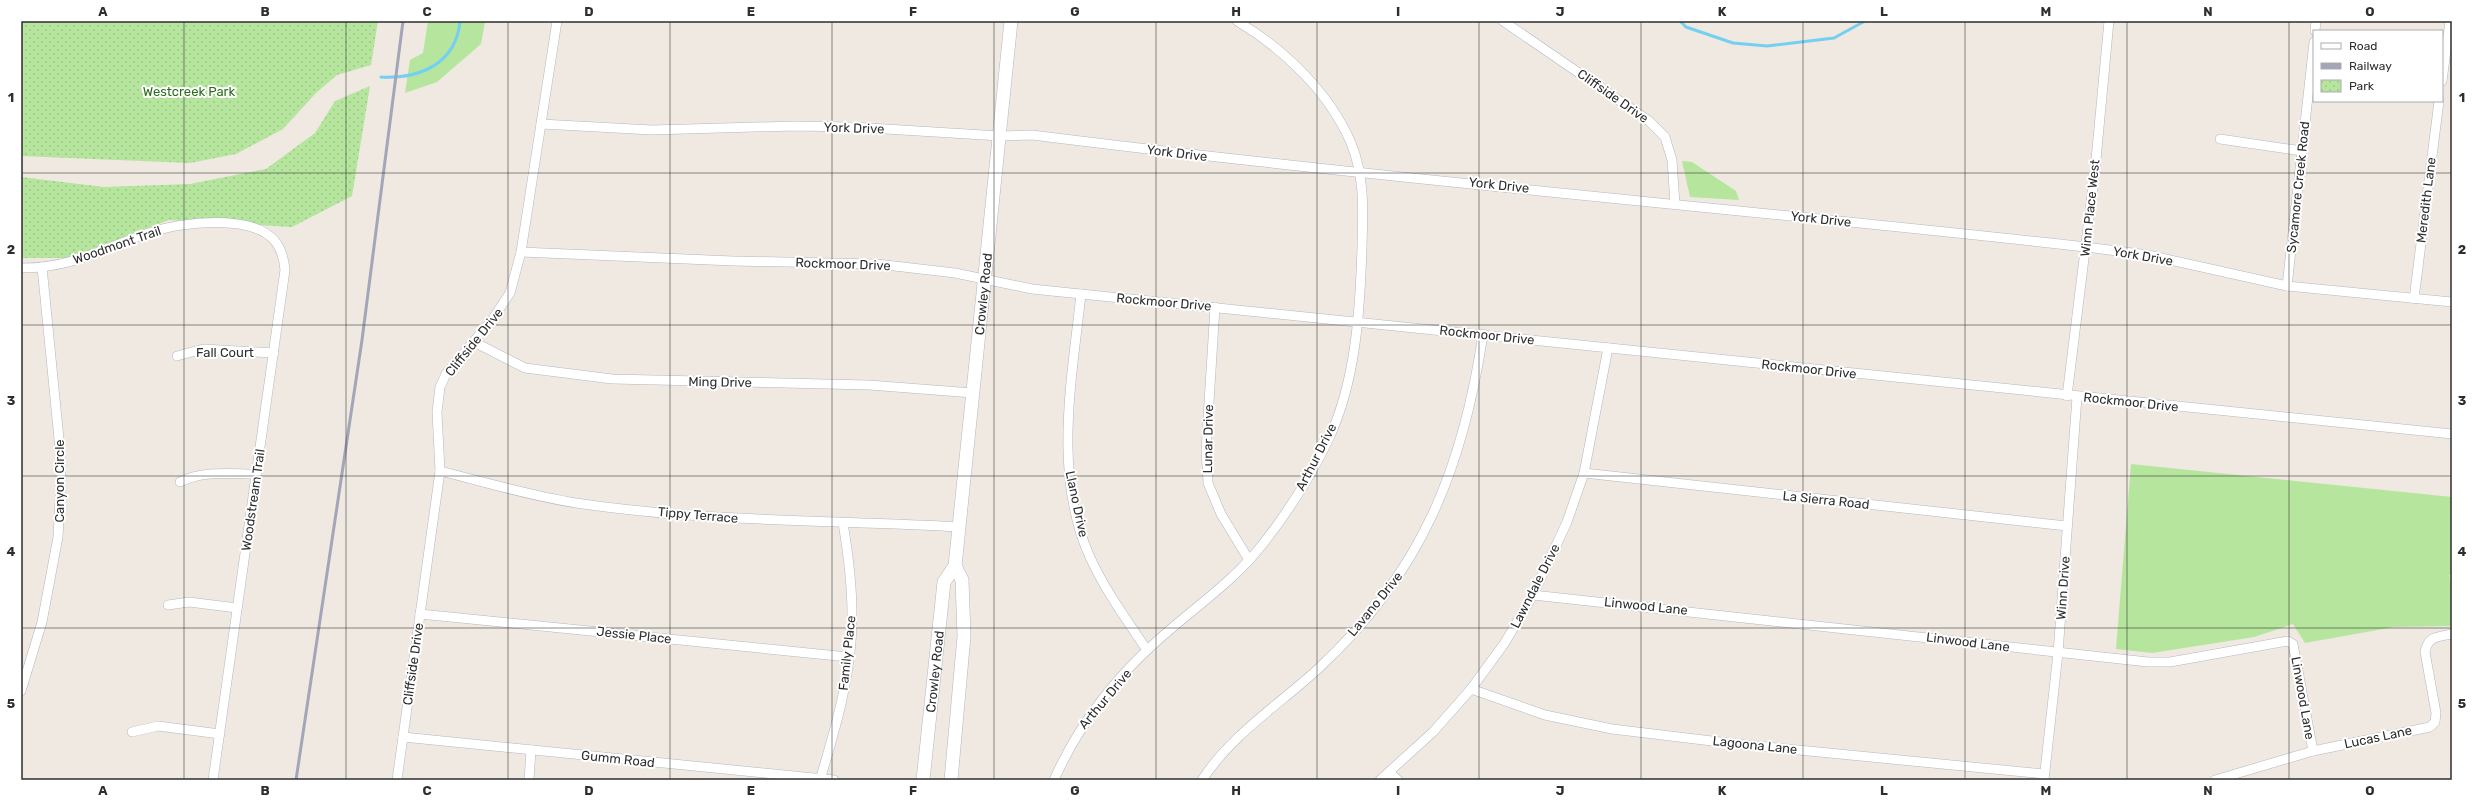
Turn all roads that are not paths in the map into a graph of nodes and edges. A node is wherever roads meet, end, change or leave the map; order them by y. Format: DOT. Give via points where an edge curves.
graph roads {
  1 [pos="557,21"];
  2 [pos="1011,21"];
  3 [pos="1237,21"];
  4 [pos="1503,21"];
  5 [pos="2109,21"];
  6 [pos="2450,21"];
  7 [pos="2313,51"];
  8 [pos="2443,74"];
  9 [pos="2439,102"];
  10 [pos="541,124"];
  11 [pos="1000,136"];
  12 [pos="2220,139"];
  13 [pos="2302,150"];
  14 [pos="1360,172"];
  15 [pos="1675,204"];
  16 [pos="260,229"];
  17 [pos="2086,247"];
  18 [pos="521,252"];
  19 [pos="42,267"];
  20 [pos="21,268"];
  21 [pos="985,280"];
  22 [pos="2287,286"];
  23 [pos="1081,294"];
  24 [pos="2414,299"];
  25 [pos="2452,302"];
  26 [pos="1215,307"];
  27 [pos="1356,321"];
  28 [pos="1483,334"];
  29 [pos="474,342"];
  30 [pos="1608,348"];
  31 [pos="274,353"];
  32 [pos="177,356"];
  33 [pos="973,393"];
  34 [pos="2067,396"];
  35 [pos="2077,397"];
  36 [pos="2452,434"];
  37 [pos="440,471"];
  38 [pos="1584,473"];
  39 [pos="257,474"];
  40 [pos="180,482"];
  41 [pos="843,523"];
  42 [pos="2067,526"];
  43 [pos="959,527"];
  44 [pos="1249,560"];
  45 [pos="955,566"];
  46 [pos="1533,595"];
  47 [pos="168,605"];
  48 [pos="237,608"];
  49 [pos="420,614"];
  50 [pos="2452,634"];
  51 [pos="1147,650"];
  52 [pos="2058,653"];
  53 [pos="848,657"];
  54 [pos="1471,689"];
  55 [pos="21,691"];
  56 [pos="132,732"];
  57 [pos="220,734"];
  58 [pos="403,737"];
  59 [pos="531,750"];
  60 [pos="2313,751"];
  61 [pos="1389,772"];
  62 [pos="2044,777"];
  63 [pos="820,779"];
  64 [pos="213,780"];
  65 [pos="397,780"];
  66 [pos="529,780"];
  67 [pos="834,780"];
  68 [pos="923,780"];
  69 [pos="951,780"];
  70 [pos="1054,780"];
  71 [pos="1202,780"];
  72 [pos="1380,780"];
  73 [pos="1398,780"];
  74 [pos="2215,780"];
  1 -- 10 [label="street, Cliffside Drive"];
  2 -- 11 [label="main road, Crowley Road"];
  3 -- 14 [label="street, Arthur Drive" via="1286,57 1317,90 1337,117 1351,143"];
  4 -- 15 [label="street, Cliffside Drive" via="1649,121 1664,135 1672,160"];
  5 -- 17 [label="street, Winn Place West"];
  6 -- 8 [label="street"];
  7 -- 13 [label="street, Sycamore Creek Road"];
  9 -- 24 [label="street, Meredith Lane"];
  10 -- 11 [label="street, York Drive" via="652,130 853,127"];
  10 -- 18 [label="street, Cliffside Drive"];
  11 -- 14 [label="street, York Drive" via="1032,134 1223,159"];
  11 -- 21 [label="main road, Crowley Road"];
  12 -- 13 [label="street"];
  13 -- 22 [label="street, Sycamore Creek Road"];
  14 -- 15 [label="street, York Drive"];
  14 -- 27 [label="street, Arthur Drive" via="1363,206"];
  15 -- 17 [label="street, York Drive"];
  16 -- 19 [label="street, Woodmont Trail" via="231,223 177,226 150,232 73,261"];
  16 -- 31 [label="street, Woodstream Trail" via="274,239 280,248 285,270"];
  17 -- 22 [label="street, York Drive" via="2148,255"];
  17 -- 34 [label="street, Winn Place West"];
  18 -- 21 [label="street, Rockmoor Drive" via="877,264 955,273"];
  18 -- 29 [label="street, Cliffside Drive" via="506,302"];
  19 -- 20 [label="street, Woodmont Trail"];
  19 -- 55 [label="street, Canyon Circle" via="61,481 58,537 42,622"];
  21 -- 23 [label="street, Rockmoor Drive" via="1032,289"];
  21 -- 33 [label="main road, Crowley Road"];
  22 -- 24 [label="street, York Drive"];
  23 -- 26 [label="street, Rockmoor Drive"];
  23 -- 51 [label="street, Llano Drive" via="1068,432 1069,483 1088,554 1107,591"];
  24 -- 25 [label="street, York Drive"];
  26 -- 27 [label="street, Rockmoor Drive"];
  26 -- 44 [label="street, Lunar Drive" via="1206,450 1208,483 1221,514"];
  27 -- 28 [label="street, Rockmoor Drive"];
  27 -- 44 [label="street, Arthur Drive" via="1346,388 1330,436 1293,504"];
  28 -- 30 [label="street, Rockmoor Drive"];
  28 -- 71 [label="street, Lavano Drive" via="1475,386 1459,452 1445,488 1400,575 1350,636 1319,668 1212,764"];
  29 -- 33 [label="street, Ming Drive" via="525,368 612,380 869,385"];
  29 -- 37 [label="street, Cliffside Drive" via="446,374 440,387 437,412"];
  30 -- 34 [label="street, Rockmoor Drive"];
  30 -- 38 [label="street, Lawndale Drive"];
  31 -- 32 [label="street, Fall Court" via="203,349"];
  31 -- 39 [label="street, Woodstream Trail"];
  33 -- 43 [label="main road, Crowley Road"];
  34 -- 35 [label="street, Rockmoor Drive"];
  35 -- 36 [label="street, Rockmoor Drive"];
  35 -- 42 [label="street, Winn Drive"];
  37 -- 41 [label="street, Tippy Terrace" via="575,503 738,519"];
  37 -- 49 [label="street, Cliffside Drive"];
  38 -- 42 [label="street, La Sierra Road"];
  38 -- 46 [label="street, Lawndale Drive" via="1567,522"];
  39 -- 40 [label="street" via="191,476"];
  39 -- 48 [label="street, Woodstream Trail"];
  41 -- 43 [label="street, Tippy Terrace"];
  41 -- 53 [label="street, Family Place" via="849,558 852,614"];
  42 -- 52 [label="street, Winn Drive"];
  43 -- 45 [label="main road, Crowley Road"];
  44 -- 51 [label="street, Arthur Drive"];
  45 -- 68 [label="main road, Crowley Road" via="944,582"];
  45 -- 69 [label="main road, Crowley Road" via="962,580 964,636"];
  46 -- 52 [label="street, Linwood Lane"];
  46 -- 54 [label="street, Lawndale Drive" via="1504,644"];
  47 -- 48 [label="street" via="189,602"];
  48 -- 57 [label="street, Woodstream Trail"];
  49 -- 53 [label="street, Jessie Place"];
  49 -- 58 [label="street, Cliffside Drive"];
  50 -- 60 [label="street, Lucas Lane" via="2431,638 2426,643 2425,652 2436,713 2435,722 2430,727"];
  51 -- 70 [label="street, Arthur Drive" via="1111,687 1079,729"];
  52 -- 60 [label="street, Linwood Lane" via="2170,662 2288,640 2293,644"];
  52 -- 62 [label="street, Winn Drive"];
  53 -- 63 [label="street, Family Place" via="842,700"];
  54 -- 61 [label="street, Lawndale Drive" via="1433,732"];
  54 -- 62 [label="street, Lagoona Lane" via="1545,715 1612,729"];
  56 -- 57 [label="street" via="158,726"];
  57 -- 64 [label="street, Woodstream Trail"];
  58 -- 59 [label="street, Gumm Road"];
  58 -- 65 [label="street, Cliffside Drive"];
  59 -- 63 [label="street, Gumm Road"];
  59 -- 66 [label="street"];
  60 -- 74 [label="street, Lucas Lane"];
  61 -- 72 [label="street, Lawndale Drive"];
  61 -- 73 [label="street"];
  63 -- 67 [label="street, Gumm Road"];
}
